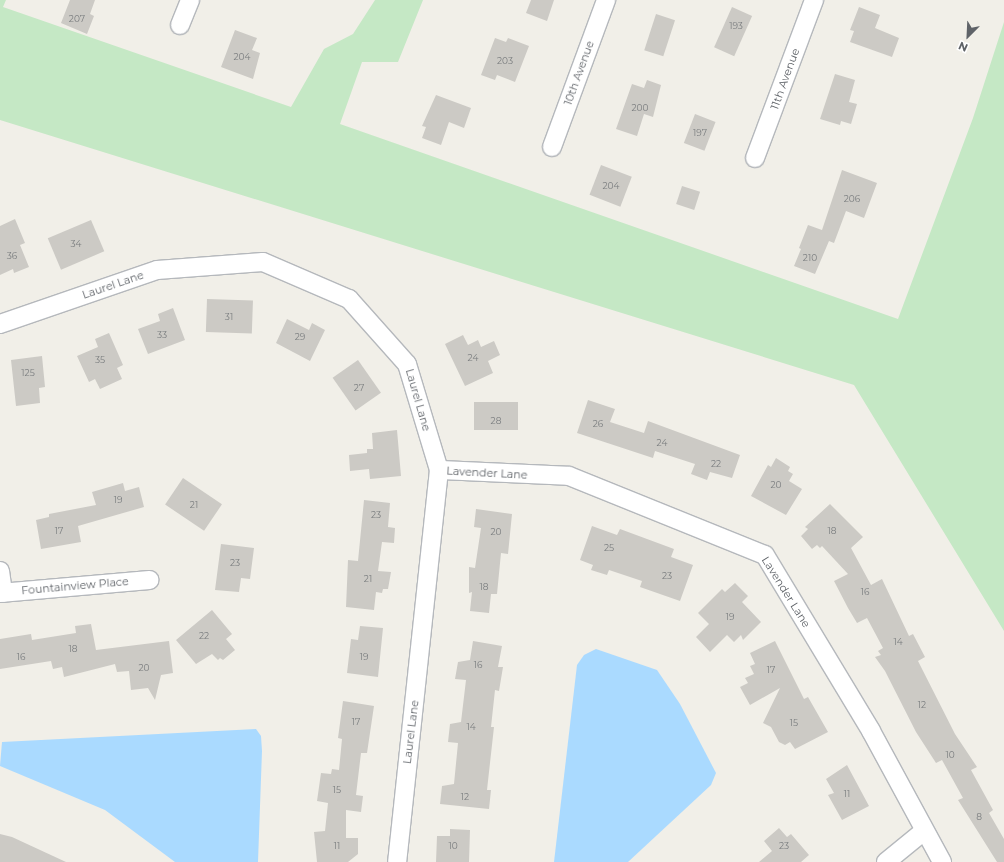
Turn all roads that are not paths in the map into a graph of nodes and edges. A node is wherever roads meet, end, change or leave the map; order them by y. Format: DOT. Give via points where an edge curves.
graph roads {
  1 [pos="190,0"];
  2 [pos="606,0"];
  3 [pos="814,0"];
  4 [pos="180,25"];
  5 [pos="552,147"];
  6 [pos="755,158"];
  7 [pos="0,324"];
  8 [pos="439,470"];
  9 [pos="0,570"];
  10 [pos="149,580"];
  11 [pos="2,593"];
  12 [pos="924,831"];
  13 [pos="397,862"];
  14 [pos="886,862"];
  15 [pos="942,862"];
  1 -- 4 [label="street"];
  2 -- 5 [label="street, 10th Avenue"];
  3 -- 6 [label="street, 11th Avenue"];
  7 -- 8 [label="street, Laurel Lane" via="158,270 263,262 349,300 407,364"];
  8 -- 12 [label="street, Lavender Lane" via="570,476 765,555 871,731"];
  8 -- 13 [label="street, Laurel Lane"];
  9 -- 11 [label="street"];
  10 -- 11 [label="street, Fountainview Place"];
  12 -- 14 [label="street"];
  12 -- 15 [label="street, Lavender Lane"];
}
